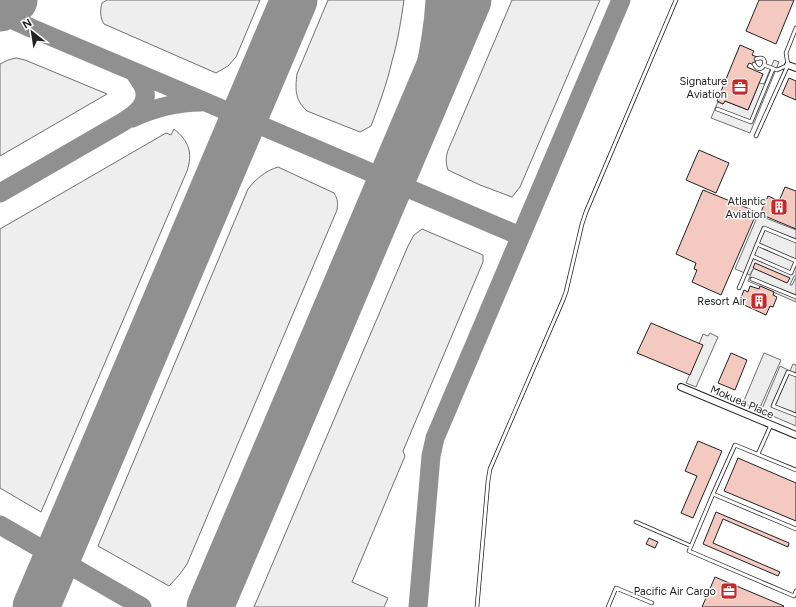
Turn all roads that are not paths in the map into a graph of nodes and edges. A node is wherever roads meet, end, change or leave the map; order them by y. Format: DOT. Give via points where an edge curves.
graph roads {
  1 [pos="676,0"];
  2 [pos="796,28"];
  3 [pos="756,59"];
  4 [pos="754,64"];
  5 [pos="788,64"];
  6 [pos="764,65"];
  7 [pos="796,66"];
  8 [pos="773,69"];
  9 [pos="717,109"];
  10 [pos="756,136"];
  11 [pos="796,242"];
  12 [pos="757,244"];
  13 [pos="752,256"];
  14 [pos="796,261"];
  15 [pos="752,278"];
  16 [pos="740,288"];
  17 [pos="796,297"];
  18 [pos="796,375"];
  19 [pos="681,387"];
  20 [pos="796,416"];
  21 [pos="771,425"];
  22 [pos="796,435"];
  23 [pos="758,454"];
  24 [pos="796,470"];
  25 [pos="713,494"];
  26 [pos="636,522"];
  27 [pos="796,529"];
  28 [pos="691,546"];
  29 [pos="796,591"];
  30 [pos="652,603"];
  31 [pos="477,607"];
  32 [pos="608,607"];
  1 -- 31 [label="lane" via="586,212 563,300 490,469"];
  2 -- 5 [label="lane" via="786,53"];
  3 -- 6 [label="lane" via="763,59"];
  4 -- 6 [label="lane" via="759,68"];
  5 -- 7 [label="street"];
  5 -- 8 [label="lane" via="777,70"];
  5 -- 10 [label="lane"];
  6 -- 8 [label="lane"];
  8 -- 9 [label="lane" via="751,122"];
  11 -- 12 [label="lane" via="764,228"];
  12 -- 13 [label="lane"];
  12 -- 14 [label="lane"];
  13 -- 14 [label="lane" via="791,273"];
  13 -- 16 [label="lane"];
  15 -- 17 [label="lane"];
  18 -- 20 [label="lane" via="788,372 773,406"];
  19 -- 21 [label="street, Mokuea Place"];
  21 -- 22 [label="street, Mokuea Place"];
  21 -- 23 [label="lane"];
  23 -- 24 [label="lane"];
  23 -- 25 [label="lane" via="735,445"];
  25 -- 27 [label="lane"];
  25 -- 28 [label="lane"];
  26 -- 28 [label="lane"];
  28 -- 29 [label="lane" via="689,551 794,596"];
  30 -- 32 [label="lane" via="616,588"];
}
